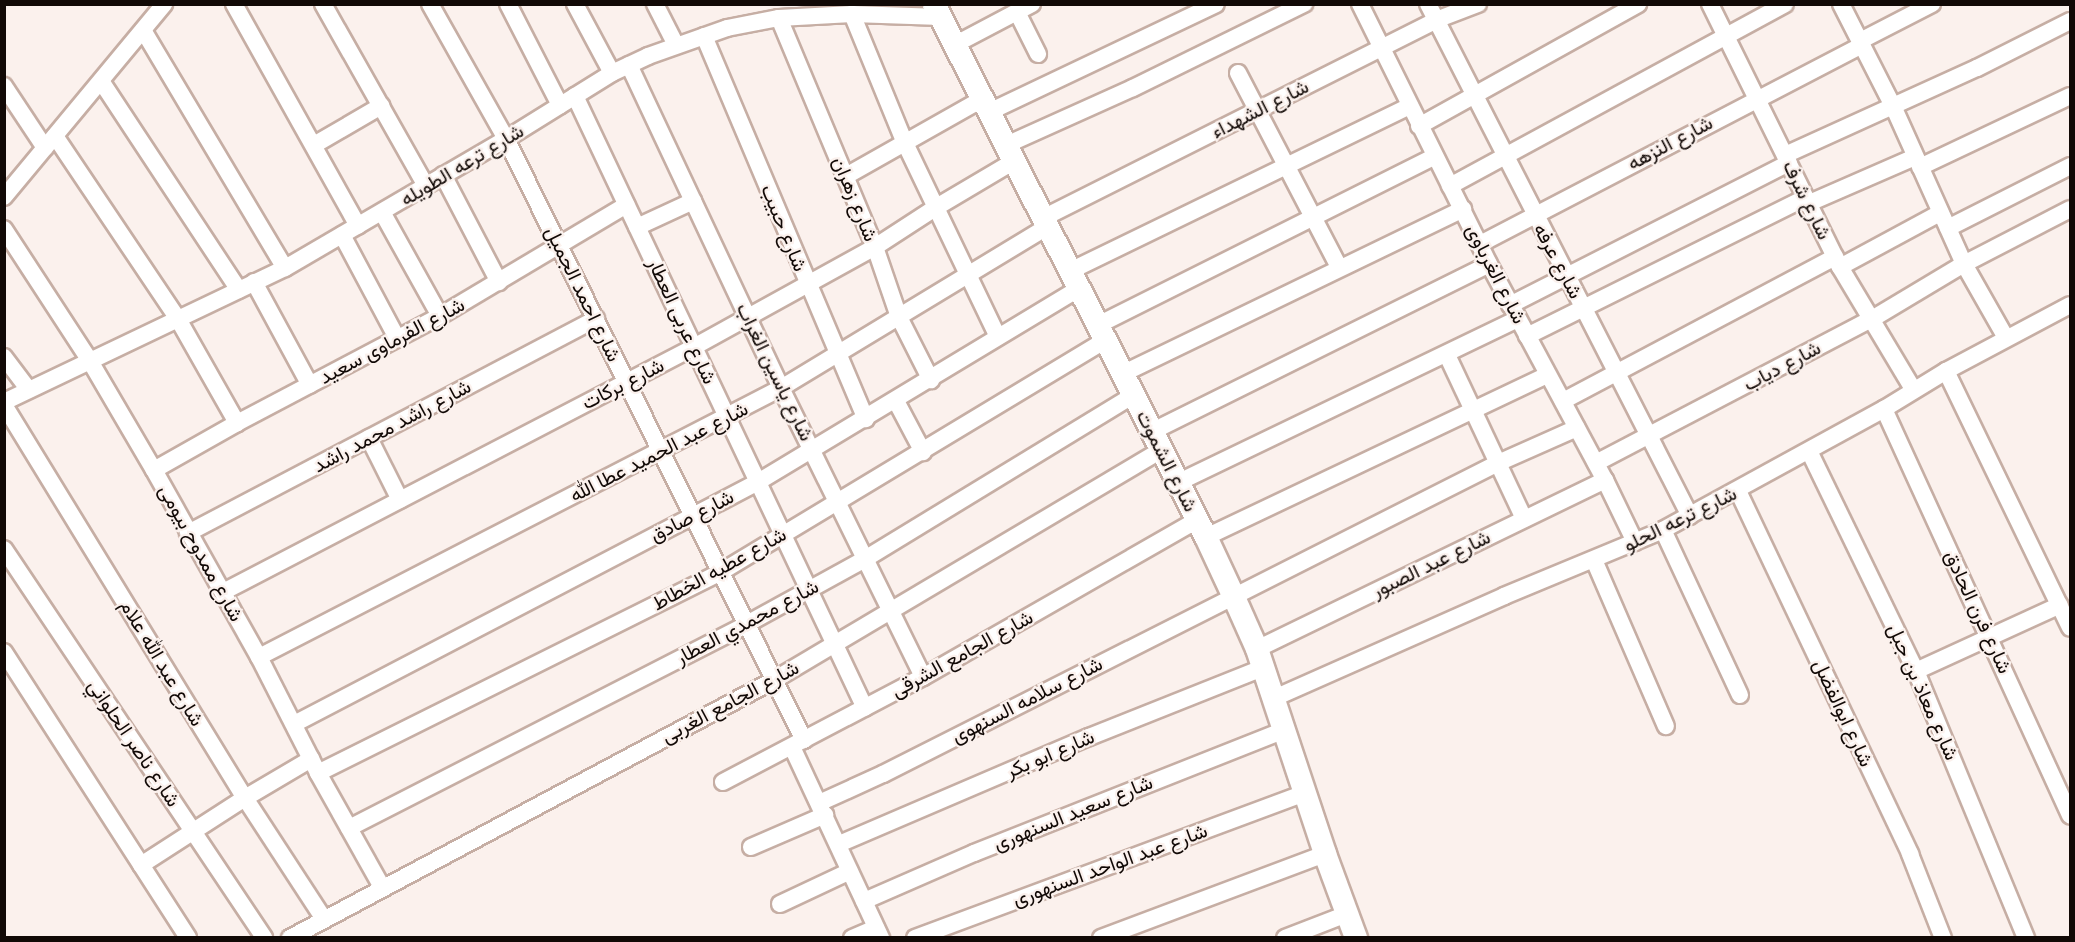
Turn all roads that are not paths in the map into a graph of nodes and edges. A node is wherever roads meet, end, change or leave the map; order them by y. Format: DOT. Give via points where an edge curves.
graph roads {
  1 [pos="164,4"];
  2 [pos="234,4"];
  3 [pos="323,4"];
  4 [pos="430,4"];
  5 [pos="508,4"];
  6 [pos="575,4"];
  7 [pos="655,4"];
  8 [pos="1304,4"];
  9 [pos="1360,4"];
  10 [pos="1428,4"];
  11 [pos="1478,4"];
  12 [pos="1638,4"];
  13 [pos="1710,4"];
  14 [pos="1785,4"];
  15 [pos="1840,4"];
  16 [pos="1932,4"];
  17 [pos="1211,5"];
  18 [pos="1025,8"];
  19 [pos="938,11"];
  20 [pos="852,14"];
  21 [pos="780,18"];
  22 [pos="1436,20"];
  23 [pos="2070,21"];
  24 [pos="143,30"];
  25 [pos="1726,34"];
  26 [pos="704,36"];
  27 [pos="1861,43"];
  28 [pos="956,44"];
  29 [pos="676,45"];
  30 [pos="1383,48"];
  31 [pos="1038,54"];
  32 [pos="629,65"];
  33 [pos="612,73"];
  34 [pos="1238,73"];
  35 [pos="101,81"];
  36 [pos="4,87"];
  37 [pos="575,96"];
  38 [pos="1474,96"];
  39 [pos="2070,96"];
  40 [pos="1757,98"];
  41 [pos="560,105"];
  42 [pos="381,106"];
  43 [pos="986,106"];
  44 [pos="1410,106"];
  45 [pos="1893,106"];
  46 [pos="1258,110"];
  47 [pos="1419,126"];
  48 [pos="506,139"];
  49 [pos="50,142"];
  50 [pos="905,143"];
  51 [pos="314,145"];
  52 [pos="1010,153"];
  53 [pos="1505,154"];
  54 [pos="1434,157"];
  55 [pos="1787,159"];
  56 [pos="1918,162"];
  57 [pos="1288,165"];
  58 [pos="2070,166"];
  59 [pos="443,175"];
  60 [pos="846,176"];
  61 [pos="426,186"];
  62 [pos="1450,186"];
  63 [pos="4,197"];
  64 [pos="693,201"];
  65 [pos="1806,201"];
  66 [pos="626,205"];
  67 [pos="935,208"];
  68 [pos="1462,209"];
  69 [pos="2070,209"];
  70 [pos="382,212"];
  71 [pos="1941,213"];
  72 [pos="1534,215"];
  73 [pos="1314,218"];
  74 [pos="1045,223"];
  75 [pos="358,226"];
  76 [pos="638,227"];
  77 [pos="1948,228"];
  78 [pos="4,229"];
  79 [pos="342,235"];
  80 [pos="558,243"];
  81 [pos="1480,244"];
  82 [pos="875,247"];
  83 [pos="1837,262"];
  84 [pos="1489,264"];
  85 [pos="1964,264"];
  86 [pos="1339,267"];
  87 [pos="285,268"];
  88 [pos="968,275"];
  89 [pos="1567,275"];
  90 [pos="1074,279"];
  91 [pos="499,282"];
  92 [pos="808,285"];
  93 [pos="247,286"];
  94 [pos="2070,305"];
  95 [pos="1584,310"];
  96 [pos="1514,312"];
  97 [pos="440,316"];
  98 [pos="747,316"];
  99 [pos="899,317"];
  100 [pos="178,319"];
  101 [pos="596,319"];
  102 [pos="1872,319"];
  103 [pos="1102,333"];
  104 [pos="1527,336"];
  105 [pos="998,337"];
  106 [pos="397,338"];
  107 [pos="2006,338"];
  108 [pos="694,347"];
  109 [pos="840,354"];
  110 [pos="1447,355"];
  111 [pos="4,357"];
  112 [pos="90,361"];
  113 [pos="1946,371"];
  114 [pos="1122,374"];
  115 [pos="1616,374"];
  116 [pos="1547,375"];
  117 [pos="931,380"];
  118 [pos="627,382"];
  119 [pos="310,385"];
  120 [pos="781,388"];
  121 [pos="1914,389"];
  122 [pos="29,390"];
  123 [pos="1134,395"];
  124 [pos="1563,400"];
  125 [pos="896,401"];
  126 [pos="4,403"];
  127 [pos="1884,409"];
  128 [pos="1473,411"];
  129 [pos="727,417"];
  130 [pos="866,419"];
  131 [pos="237,423"];
  132 [pos="1577,428"];
  133 [pos="1647,436"];
  134 [pos="369,438"];
  135 [pos="1156,441"];
  136 [pos="661,450"];
  137 [pos="813,451"];
  138 [pos="1809,451"];
  139 [pos="923,452"];
  140 [pos="1498,463"];
  141 [pos="1596,463"];
  142 [pos="154,471"];
  143 [pos="1605,480"];
  144 [pos="758,482"];
  145 [pos="1177,483"];
  146 [pos="1738,491"];
  147 [pos="400,500"];
  148 [pos="838,502"];
  149 [pos="693,515"];
  150 [pos="1690,516"];
  151 [pos="1524,519"];
  152 [pos="1202,528"];
  153 [pos="1663,530"];
  154 [pos="188,533"];
  155 [pos="783,535"];
  156 [pos="1635,542"];
  157 [pos="4,549"];
  158 [pos="865,559"];
  159 [pos="1594,560"];
  160 [pos="721,572"];
  161 [pos="809,589"];
  162 [pos="223,592"];
  163 [pos="1233,595"];
  164 [pos="2060,605"];
  165 [pos="891,610"];
  166 [pos="747,624"];
  167 [pos="2070,628"];
  168 [pos="1989,637"];
  169 [pos="834,644"];
  170 [pos="4,652"];
  171 [pos="259,657"];
  172 [pos="1259,658"];
  173 [pos="1916,671"];
  174 [pos="923,677"];
  175 [pos="774,680"];
  176 [pos="1740,695"];
  177 [pos="1272,699"];
  178 [pos="865,708"];
  179 [pos="294,724"];
  180 [pos="1666,726"];
  181 [pos="1284,730"];
  182 [pos="798,743"];
  183 [pos="315,766"];
  184 [pos="723,782"];
  185 [pos="1305,793"];
  186 [pos="245,798"];
  187 [pos="822,809"];
  188 [pos="2070,815"];
  189 [pos="349,828"];
  190 [pos="192,832"];
  191 [pos="839,844"];
  192 [pos="751,847"];
  193 [pos="1325,854"];
  194 [pos="141,865"];
  195 [pos="850,871"];
  196 [pos="382,886"];
  197 [pos="864,901"];
  198 [pos="780,904"];
  199 [pos="1347,914"];
  200 [pos="324,919"];
  201 [pos="879,933"];
  202 [pos="188,938"];
  203 [pos="264,938"];
  204 [pos="290,938"];
  205 [pos="852,938"];
  206 [pos="915,938"];
  207 [pos="1101,938"];
  208 [pos="1285,938"];
  209 [pos="1356,938"];
  210 [pos="1943,938"];
  211 [pos="2026,938"];
  1 -- 24 [label="street"];
  2 -- 51 [label="street"];
  3 -- 42 [label="street"];
  4 -- 48 [label="street, شارع احمد الجميل"];
  5 -- 41 [label="street"];
  6 -- 33 [label="street"];
  7 -- 29 [label="street"];
  8 -- 52 [label="street, شارع بركات"];
  9 -- 30 [label="street, شارع الغرباوى"];
  10 -- 22 [label="street, شارع عرفه"];
  11 -- 22 [label="street, شارع الشهداء"];
  12 -- 38 [label="street"];
  13 -- 25 [label="street, شارع شرف"];
  14 -- 25 [label="street"];
  15 -- 27 [label="street"];
  16 -- 27 [label="street, شارع النزهه"];
  17 -- 43 [label="street"];
  18 -- 28 [label="street"];
  18 -- 31 [label="street"];
  19 -- 20 [label="street, شارع ترعه الطويله"];
  19 -- 28 [label="street, شارع الشموت"];
  20 -- 21 [label="street, شارع ترعه الطويله"];
  20 -- 50 [label="street"];
  21 -- 26 [label="street, شارع ترعه الطويله"];
  21 -- 60 [label="street, شارع زهران"];
  22 -- 30 [label="street, شارع الشهداء"];
  22 -- 38 [label="street, شارع عرفه"];
  23 -- 45 [label="street"];
  24 -- 35 [label="street"];
  24 -- 87 [label="street"];
  25 -- 40 [label="street, شارع شرف"];
  25 -- 53 [label="street"];
  26 -- 29 [label="street, شارع ترعه الطويله"];
  26 -- 92 [label="street, شارع حبيب"];
  27 -- 40 [label="street, شارع النزهه"];
  27 -- 45 [label="street"];
  28 -- 43 [label="street, شارع الشموت"];
  29 -- 32 [label="street, شارع ترعه الطويله"];
  30 -- 44 [label="street, شارع الغرباوى"];
  30 -- 46 [label="street, شارع الشهداء"];
  32 -- 33 [label="street, شارع ترعه الطويله"];
  32 -- 64 [label="street, شارع ياسين الغراب"];
  33 -- 37 [label="street, شارع ترعه الطويله"];
  34 -- 46 [label="street"];
  35 -- 49 [label="street"];
  35 -- 93 [label="street"];
  36 -- 49 [label="street"];
  37 -- 41 [label="street, شارع ترعه الطويله"];
  37 -- 66 [label="street, شارع عربى العطار"];
  38 -- 47 [label="street"];
  38 -- 53 [label="street, شارع عرفه"];
  39 -- 56 [label="street"];
  40 -- 55 [label="street, شارع شرف"];
  40 -- 72 [label="street, شارع النزهه"];
  41 -- 48 [label="street, شارع ترعه الطويله"];
  42 -- 51 [label="street"];
  42 -- 61 [label="street"];
  43 -- 50 [label="street"];
  43 -- 52 [label="street, شارع الشموت"];
  44 -- 47 [label="street, شارع الغرباوى"];
  44 -- 57 [label="street, شارع صادق"];
  45 -- 55 [label="street"];
  45 -- 56 [label="street"];
  46 -- 57 [label="street"];
  46 -- 74 [label="street, شارع الشهداء"];
  47 -- 54 [label="street, شارع الغرباوى"];
  48 -- 59 [label="street, شارع ترعه الطويله"];
  48 -- 80 [label="street, شارع احمد الجميل"];
  49 -- 63 [label="street"];
  49 -- 100 [label="street"];
  50 -- 60 [label="street"];
  50 -- 67 [label="street"];
  51 -- 75 [label="street"];
  52 -- 67 [label="street, شارع بركات"];
  52 -- 74 [label="street, شارع الشموت"];
  53 -- 62 [label="street"];
  53 -- 72 [label="street, شارع عرفه"];
  54 -- 62 [label="street, شارع الغرباوى"];
  54 -- 73 [label="street, شارع عطيه الخطاط"];
  55 -- 65 [label="street, شارع شرف"];
  55 -- 89 [label="street"];
  56 -- 65 [label="street"];
  56 -- 71 [label="street"];
  57 -- 73 [label="street"];
  57 -- 90 [label="street, شارع صادق"];
  58 -- 77 [label="street"];
  59 -- 61 [label="street, شارع ترعه الطويله"];
  59 -- 91 [label="street"];
  60 -- 82 [label="street, شارع زهران"];
  61 -- 70 [label="street, شارع ترعه الطويله"];
  62 -- 68 [label="street, شارع الغرباوى"];
  64 -- 76 [label="street"];
  64 -- 98 [label="street, شارع ياسين الغراب"];
  65 -- 83 [label="street, شارع شرف"];
  65 -- 95 [label="street"];
  66 -- 76 [label="street, شارع عربى العطار"];
  66 -- 80 [label="street, شارع الفرماوى سعيد"];
  67 -- 82 [label="street, شارع بركات"];
  67 -- 88 [label="street"];
  68 -- 81 [label="street, شارع الغرباوى"];
  68 -- 86 [label="street"];
  69 -- 85 [label="street, شارع دياب"];
  70 -- 75 [label="street, شارع ترعه الطويله"];
  70 -- 97 [label="street"];
  71 -- 77 [label="street"];
  71 -- 83 [label="street"];
  72 -- 81 [label="street, شارع النزهه"];
  72 -- 89 [label="street, شارع عرفه"];
  73 -- 86 [label="street"];
  73 -- 103 [label="street, شارع عطيه الخطاط"];
  74 -- 88 [label="street, شارع عبد الحميد عطا الله"];
  74 -- 90 [label="street, شارع الشموت"];
  75 -- 79 [label="street, شارع ترعه الطويله"];
  76 -- 108 [label="street, شارع عربى العطار"];
  77 -- 85 [label="street"];
  78 -- 112 [label="street, شارع ممدوح بيومى"];
  79 -- 87 [label="street, شارع ترعه الطويله"];
  79 -- 106 [label="street"];
  80 -- 91 [label="street, شارع الفرماوى سعيد"];
  80 -- 101 [label="street, شارع احمد الجميل"];
  81 -- 84 [label="street, شارع الغرباوى"];
  82 -- 92 [label="street, شارع بركات"];
  82 -- 99 [label="street, شارع زهران"];
  83 -- 102 [label="street, شارع شرف"];
  83 -- 115 [label="street"];
  84 -- 96 [label="street, شارع الغرباوى"];
  84 -- 135 [label="street, شارع الجامع الغربى"];
  85 -- 102 [label="street, شارع دياب"];
  85 -- 107 [label="street"];
  86 -- 114 [label="street"];
  87 -- 93 [label="street, شارع ترعه الطويله"];
  88 -- 99 [label="street, شارع عبد الحميد عطا الله"];
  88 -- 105 [label="street"];
  89 -- 95 [label="street, شارع عرفه"];
  89 -- 96 [label="street"];
  90 -- 103 [label="street, شارع الشموت"];
  90 -- 105 [label="street, شارع صادق"];
  91 -- 97 [label="street, شارع الفرماوى سعيد"];
  92 -- 98 [label="street, شارع بركات"];
  92 -- 109 [label="street, شارع حبيب"];
  93 -- 100 [label="street, شارع ترعه الطويله"];
  93 -- 119 [label="street"];
  94 -- 107 [label="street, شارع ترعه الحلو"];
  95 -- 104 [label="street"];
  95 -- 115 [label="street, شارع عرفه"];
  96 -- 104 [label="street, شارع الغرباوى"];
  96 -- 110 [label="street"];
  97 -- 106 [label="street, شارع الفرماوى سعيد"];
  98 -- 108 [label="street, شارع بركات"];
  98 -- 120 [label="street, شارع ياسين الغراب"];
  99 -- 109 [label="street, شارع عبد الحميد عطا الله"];
  99 -- 117 [label="street, شارع زهران"];
  100 -- 112 [label="street, شارع ترعه الطويله"];
  100 -- 131 [label="street"];
  101 -- 118 [label="street, شارع احمد الجميل"];
  101 -- 134 [label="street, شارع راشد محمد راشد"];
  102 -- 121 [label="street, شارع شرف"];
  102 -- 133 [label="street, شارع دياب"];
  103 -- 114 [label="street, شارع الشموت"];
  103 -- 139 [label="street, شارع عطيه الخطاط"];
  104 -- 116 [label="street, شارع الغرباوى"];
  105 -- 117 [label="street, شارع صادق"];
  106 -- 119 [label="street, شارع الفرماوى سعيد"];
  107 -- 113 [label="street, شارع ترعه الحلو"];
  108 -- 118 [label="street, شارع بركات"];
  108 -- 129 [label="street, شارع عربى العطار"];
  109 -- 120 [label="street, شارع عبد الحميد عطا الله"];
  109 -- 130 [label="street, شارع حبيب"];
  110 -- 128 [label="street"];
  110 -- 145 [label="street"];
  111 -- 122 [label="street"];
  112 -- 122 [label="street, شارع ترعه الطويله"];
  112 -- 142 [label="street, شارع ممدوح بيومى"];
  113 -- 121 [label="street, شارع ترعه الحلو"];
  113 -- 164 [label="street"];
  114 -- 123 [label="street, شارع الشموت"];
  115 -- 124 [label="street"];
  115 -- 133 [label="street, شارع عرفه"];
  116 -- 124 [label="street, شارع الغرباوى"];
  116 -- 128 [label="street, شارع الجامع الشرقى"];
  117 -- 125 [label="street, شارع صادق"];
  118 -- 136 [label="street, شارع احمد الجميل"];
  118 -- 147 [label="street, شارع بركات"];
  119 -- 131 [label="street, شارع الفرماوى سعيد"];
  120 -- 129 [label="street, شارع عبد الحميد عطا الله"];
  120 -- 137 [label="street, شارع ياسين الغراب"];
  121 -- 127 [label="street, شارع ترعه الحلو"];
  122 -- 126 [label="street, شارع ترعه الطويله"];
  123 -- 135 [label="street, شارع الشموت"];
  123 -- 158 [label="street, شارع محمدي العطار"];
  124 -- 132 [label="street, شارع الغرباوى"];
  125 -- 130 [label="street, شارع صادق"];
  125 -- 139 [label="street"];
  126 -- 186 [label="street, شارع عبد الله علام"];
  127 -- 138 [label="street, شارع ترعه الحلو"];
  127 -- 168 [label="street, شارع فرن الحادق"];
  128 -- 140 [label="street"];
  128 -- 152 [label="street, شارع الجامع الشرقى"];
  129 -- 136 [label="street, شارع عبد الحميد عطا الله"];
  129 -- 144 [label="street, شارع عربى العطار"];
  130 -- 137 [label="street, شارع صادق"];
  131 -- 142 [label="street, شارع الفرماوى سعيد"];
  132 -- 140 [label="street, شارع سلامه السنهوى"];
  132 -- 141 [label="street, شارع الغرباوى"];
  133 -- 141 [label="street, شارع دياب"];
  133 -- 150 [label="street, شارع عرفه"];
  134 -- 147 [label="street"];
  134 -- 154 [label="street, شارع راشد محمد راشد"];
  135 -- 145 [label="street, شارع الشموت"];
  135 -- 165 [label="street, شارع الجامع الغربى"];
  136 -- 149 [label="street, شارع احمد الجميل"];
  136 -- 171 [label="street, شارع عبد الحميد عطا الله"];
  137 -- 144 [label="street, شارع صادق"];
  137 -- 148 [label="street, شارع ياسين الغراب"];
  138 -- 146 [label="street, شارع ترعه الحلو"];
  138 -- 173 [label="street, شارع معاذ بن جبل"];
  139 -- 148 [label="street, شارع عطيه الخطاط"];
  140 -- 151 [label="street"];
  140 -- 163 [label="street, شارع سلامه السنهوى"];
  141 -- 143 [label="street, شارع الغرباوى"];
  142 -- 154 [label="street, شارع ممدوح بيومى"];
  143 -- 151 [label="street, شارع عبد الصبور"];
  143 -- 156 [label="street, شارع الغرباوى"];
  144 -- 149 [label="street, شارع صادق"];
  144 -- 155 [label="street, شارع عربى العطار"];
  145 -- 152 [label="street, شارع الشموت"];
  146 -- 150 [label="street, شارع ترعه الحلو"];
  146 -- 210 [label="street, شارع ابوالفضل" via="1910,854"];
  147 -- 162 [label="street, شارع بركات"];
  148 -- 155 [label="street, شارع عطيه الخطاط"];
  148 -- 158 [label="street, شارع ياسين الغراب"];
  149 -- 160 [label="street, شارع احمد الجميل"];
  149 -- 179 [label="street, شارع صادق"];
  150 -- 153 [label="street, شارع ترعه الحلو"];
  151 -- 172 [label="street, شارع عبد الصبور"];
  152 -- 163 [label="street, شارع الشموت"];
  152 -- 174 [label="street, شارع الجامع الشرقى"];
  153 -- 156 [label="street, شارع ترعه الحلو"];
  153 -- 176 [label="street"];
  154 -- 162 [label="street, شارع ممدوح بيومى"];
  155 -- 160 [label="street, شارع عطيه الخطاط"];
  155 -- 161 [label="street, شارع عربى العطار"];
  156 -- 159 [label="street, شارع ترعه الحلو"];
  157 -- 190 [label="street, شارع ناصر الحلواني"];
  158 -- 161 [label="street, شارع محمدي العطار"];
  158 -- 165 [label="street, شارع ياسين الغراب"];
  159 -- 177 [label="street, شارع ترعه الحلو"];
  159 -- 180 [label="street"];
  160 -- 166 [label="street, شارع احمد الجميل"];
  160 -- 183 [label="street, شارع عطيه الخطاط"];
  161 -- 166 [label="street, شارع محمدي العطار"];
  161 -- 169 [label="street, شارع عربى العطار"];
  162 -- 171 [label="street, شارع ممدوح بيومى"];
  163 -- 172 [label="street, شارع الشموت"];
  163 -- 187 [label="street, شارع سلامه السنهوى"];
  164 -- 167 [label="street"];
  164 -- 168 [label="street"];
  165 -- 169 [label="street, شارع الجامع الغربى"];
  165 -- 174 [label="street, شارع ياسين الغراب"];
  166 -- 175 [label="street, شارع احمد الجميل"];
  166 -- 189 [label="street, شارع محمدي العطار"];
  168 -- 173 [label="street"];
  168 -- 188 [label="street, شارع فرن الحادق"];
  169 -- 175 [label="street, شارع الجامع الغربى"];
  169 -- 178 [label="street, شارع عربى العطار"];
  170 -- 194 [label="street"];
  171 -- 179 [label="street, شارع ممدوح بيومى"];
  172 -- 177 [label="street, شارع الشموت"];
  172 -- 191 [label="street, شارع ابو بكر" via="1089,737"];
  173 -- 211 [label="street, شارع معاذ بن جبل"];
  174 -- 178 [label="street, شارع الجامع الشرقى"];
  175 -- 182 [label="street, شارع احمد الجميل"];
  175 -- 196 [label="street, شارع الجامع الغربى"];
  177 -- 181 [label="street, شارع الشموت"];
  178 -- 182 [label="street, شارع الجامع الشرقى"];
  179 -- 183 [label="street, شارع ممدوح بيومى"];
  181 -- 185 [label="street, شارع الشموت"];
  181 -- 197 [label="street, شارع سعيد السنهورى"];
  182 -- 184 [label="street, شارع الجامع الشرقى"];
  182 -- 187 [label="street, شارع احمد الجميل"];
  183 -- 186 [label="street, شارع عطيه الخطاط"];
  183 -- 189 [label="street, شارع ممدوح بيومى"];
  185 -- 193 [label="street, شارع الشموت"];
  185 -- 206 [label="street, شارع عبد الواحد السنهورى"];
  186 -- 190 [label="street, شارع عطيه الخطاط"];
  186 -- 200 [label="street, شارع عبد الله علام"];
  187 -- 191 [label="street, شارع احمد الجميل"];
  187 -- 192 [label="street, شارع سلامه السنهوى"];
  189 -- 196 [label="street, شارع ممدوح بيومى"];
  190 -- 194 [label="street, شارع عطيه الخطاط"];
  190 -- 203 [label="street, شارع ناصر الحلواني"];
  191 -- 195 [label="street, شارع احمد الجميل"];
  193 -- 199 [label="street, شارع الشموت"];
  193 -- 207 [label="street"];
  194 -- 202 [label="street"];
  195 -- 197 [label="street, شارع احمد الجميل"];
  195 -- 198 [label="street"];
  196 -- 200 [label="street, شارع الجامع الغربى"];
  197 -- 201 [label="street, شارع احمد الجميل"];
  199 -- 208 [label="street"];
  199 -- 209 [label="street, شارع الشموت"];
  200 -- 204 [label="street, شارع الجامع الغربى"];
  201 -- 205 [label="street"];
}
